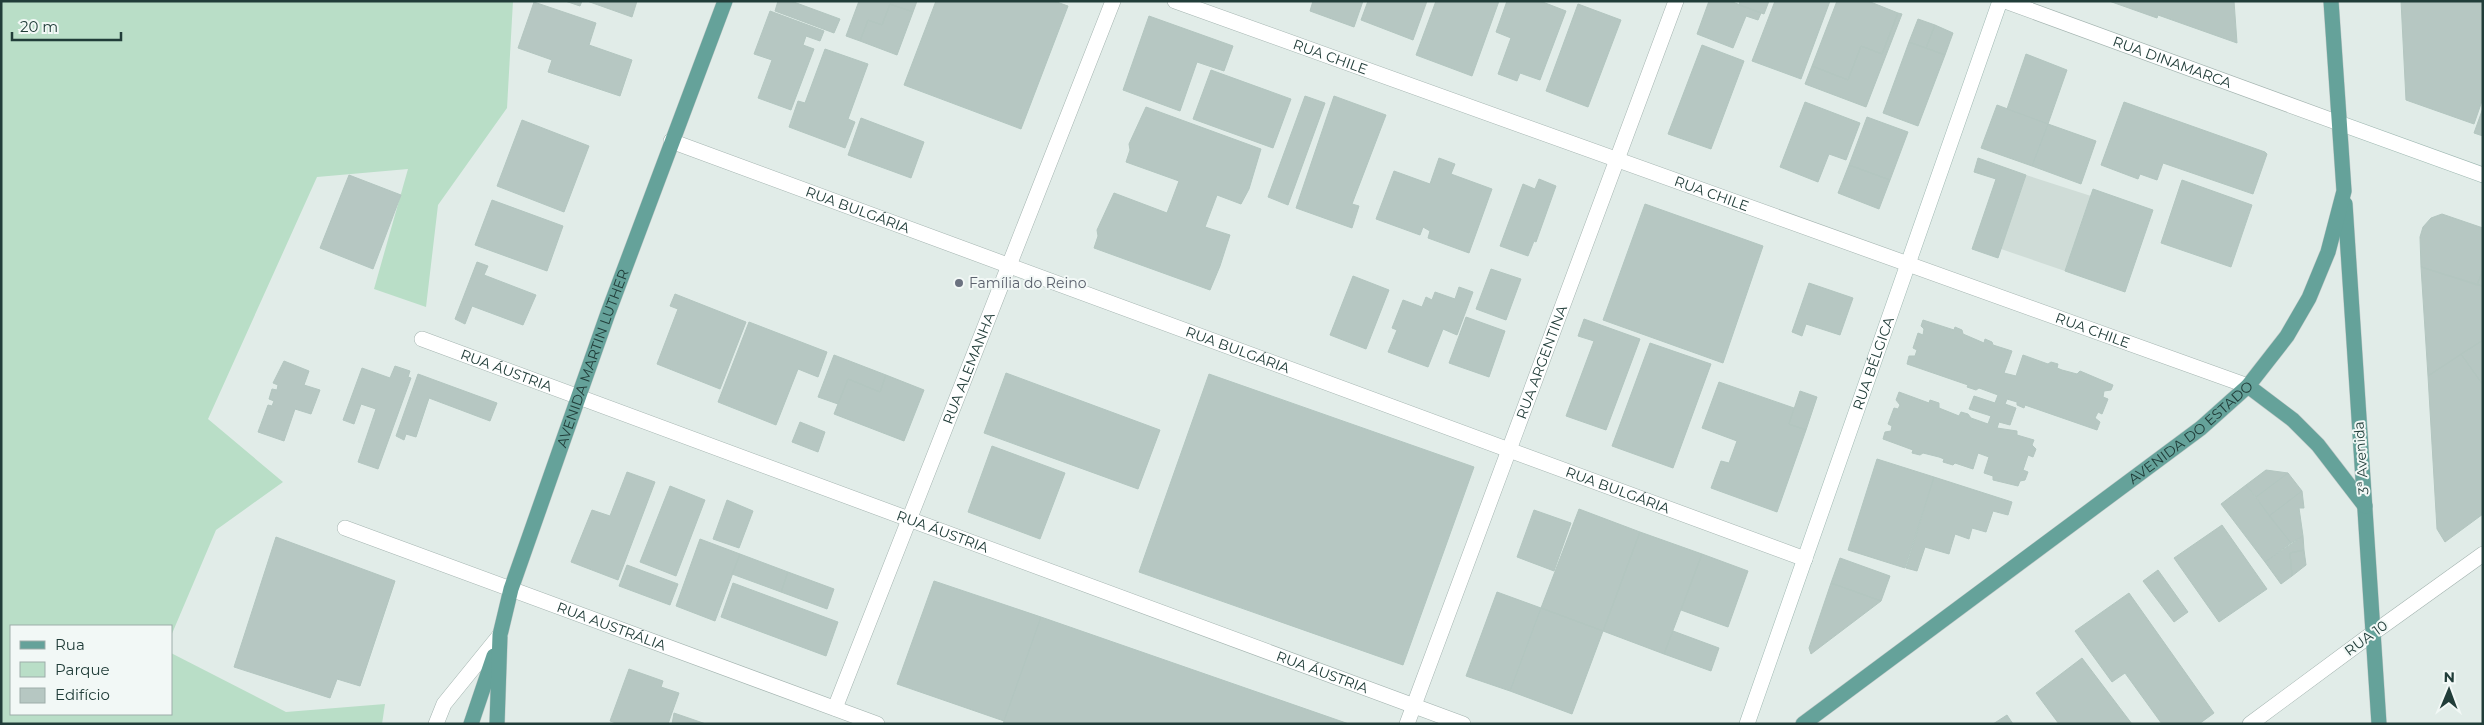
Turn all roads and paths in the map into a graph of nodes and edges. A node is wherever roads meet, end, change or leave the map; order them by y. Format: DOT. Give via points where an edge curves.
graph roads {
  1 [pos="725,1"];
  2 [pos="1113,1"];
  3 [pos="1175,1"];
  4 [pos="1676,1"];
  5 [pos="2000,1"];
  6 [pos="2005,1"];
  7 [pos="2331,1"];
  8 [pos="2339,123"];
  9 [pos="671,141"];
  10 [pos="1617,160"];
  11 [pos="2483,174"];
  12 [pos="2344,191"];
  13 [pos="1908,265"];
  14 [pos="1009,266"];
  15 [pos="422,340"];
  16 [pos="2248,386"];
  17 [pos="578,397"];
  18 [pos="1509,449"];
  19 [pos="2365,506"];
  20 [pos="909,519"];
  21 [pos="345,528"];
  22 [pos="2483,554"];
  23 [pos="1805,558"];
  24 [pos="511,589"];
  25 [pos="2373,633"];
  26 [pos="500,635"];
  27 [pos="1413,706"];
  28 [pos="835,708"];
  29 [pos="436,724"];
  30 [pos="472,724"];
  31 [pos="497,724"];
  32 [pos="878,724"];
  33 [pos="1406,724"];
  34 [pos="1463,724"];
  35 [pos="1747,724"];
  36 [pos="1803,724"];
  37 [pos="2250,724"];
  38 [pos="2379,724"];
  1 -- 9 [label="main road, AVENIDA MARTIN LUTHER"];
  2 -- 14 [label="street, RUA ALEMANHA"];
  3 -- 10 [label="street, RUA CHILE"];
  4 -- 10 [label="street, RUA ARGENTINA"];
  5 -- 13 [label="street, RUA BÉLGICA"];
  6 -- 8 [label="street, RUA DINAMARCA"];
  7 -- 8 [label="main road, AVENIDA DO ESTADO"];
  8 -- 11 [label="street, RUA DINAMARCA"];
  8 -- 12 [label="main road, AVENIDA DO ESTADO"];
  9 -- 14 [label="street, RUA BULGÁRIA"];
  9 -- 17 [label="main road, AVENIDA MARTIN LUTHER"];
  10 -- 13 [label="street, RUA CHILE"];
  10 -- 18 [label="street, RUA ARGENTINA"];
  12 -- 16 [label="main road, AVENIDA DO ESTADO" via="2328,252 2309,298 2286,336"];
  12 -- 19 [label="main road, 3ª Avenida"];
  13 -- 16 [label="street, RUA CHILE"];
  13 -- 23 [label="street, RUA BÉLGICA"];
  14 -- 18 [label="street, RUA BULGÁRIA"];
  14 -- 20 [label="street, RUA ALEMANHA"];
  15 -- 17 [label="street, RUA ÁUSTRIA"];
  16 -- 19 [label="main road" via="2293,420 2318,445"];
  16 -- 36 [label="main road, AVENIDA DO ESTADO" via="2194,434"];
  17 -- 20 [label="street, RUA ÁUSTRIA"];
  17 -- 24 [label="main road, AVENIDA MARTIN LUTHER"];
  18 -- 23 [label="street, RUA BULGÁRIA"];
  18 -- 27 [label="street, RUA ARGENTINA"];
  19 -- 25 [label="main road, 3ª Avenida"];
  20 -- 27 [label="street, RUA ÁUSTRIA"];
  20 -- 28 [label="street, RUA ALEMANHA"];
  21 -- 24 [label="street, RUA AUSTRÁLIA"];
  22 -- 25 [label="street, RUA 10"];
  23 -- 35 [label="street, RUA BÉLGICA"];
  24 -- 26 [label="main road, AVENIDA MARTIN LUTHER"];
  24 -- 28 [label="street, RUA AUSTRÁLIA"];
  25 -- 37 [label="street, RUA 10"];
  25 -- 38 [label="main road, 3ª Avenida"];
  26 -- 29 [label="street" via="444,704"];
  26 -- 30 [label="main road"];
  26 -- 31 [label="main road, AVENIDA MARTIN LUTHER"];
  27 -- 33 [label="street, RUA ARGENTINA"];
  27 -- 34 [label="street, RUA ÁUSTRIA"];
  28 -- 32 [label="street, RUA AUSTRÁLIA"];
}
